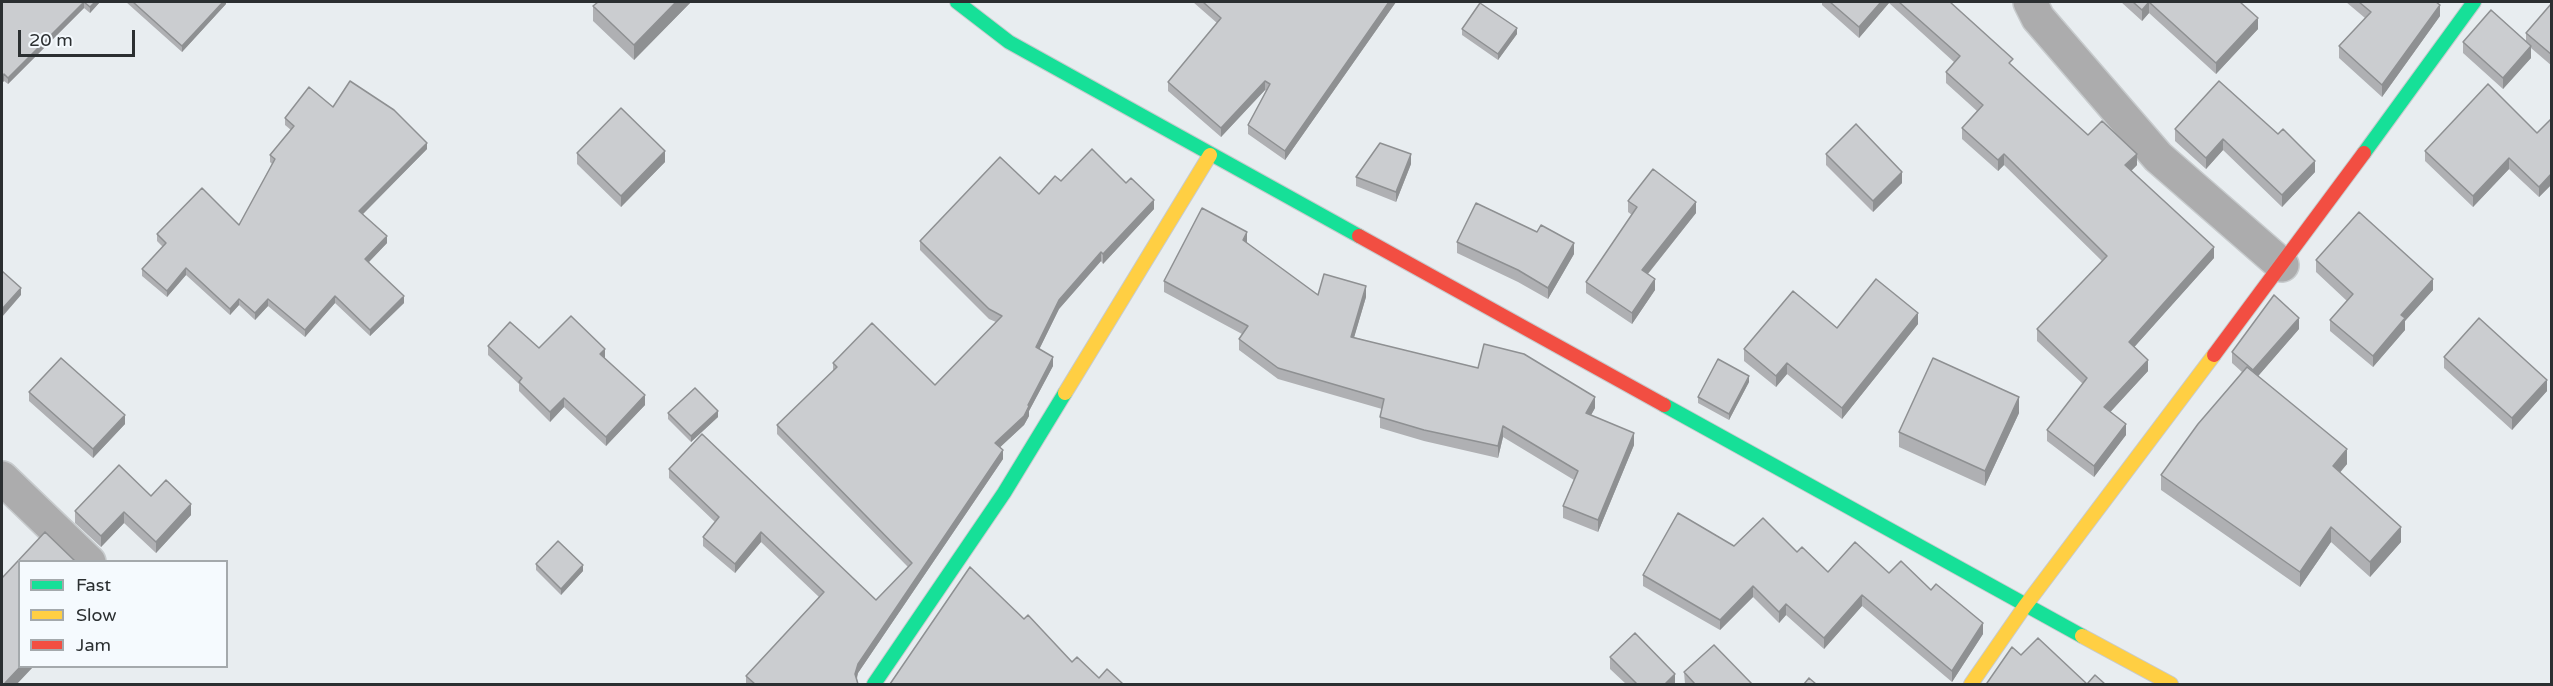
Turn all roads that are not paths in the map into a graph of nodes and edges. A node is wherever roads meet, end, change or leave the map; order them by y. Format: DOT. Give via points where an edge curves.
graph roads {
  1 [pos="957,2"];
  2 [pos="2030,2"];
  3 [pos="2474,2"];
  4 [pos="1209,155"];
  5 [pos="2282,265"];
  6 [pos="2,478"];
  7 [pos="88,560"];
  8 [pos="2025,606"];
  9 [pos="874,684"];
  10 [pos="1971,684"];
  11 [pos="2171,684"];
  1 -- 4 [label="street" via="1009,42"];
  2 -- 5 [label="street" via="2038,18 2158,157"];
  3 -- 5 [label="street"];
  4 -- 8 [label="street"];
  4 -- 9 [label="street" via="1004,493"];
  5 -- 8 [label="street"];
  6 -- 7 [label="street"];
  8 -- 10 [label="street"];
  8 -- 11 [label="street"];
}
